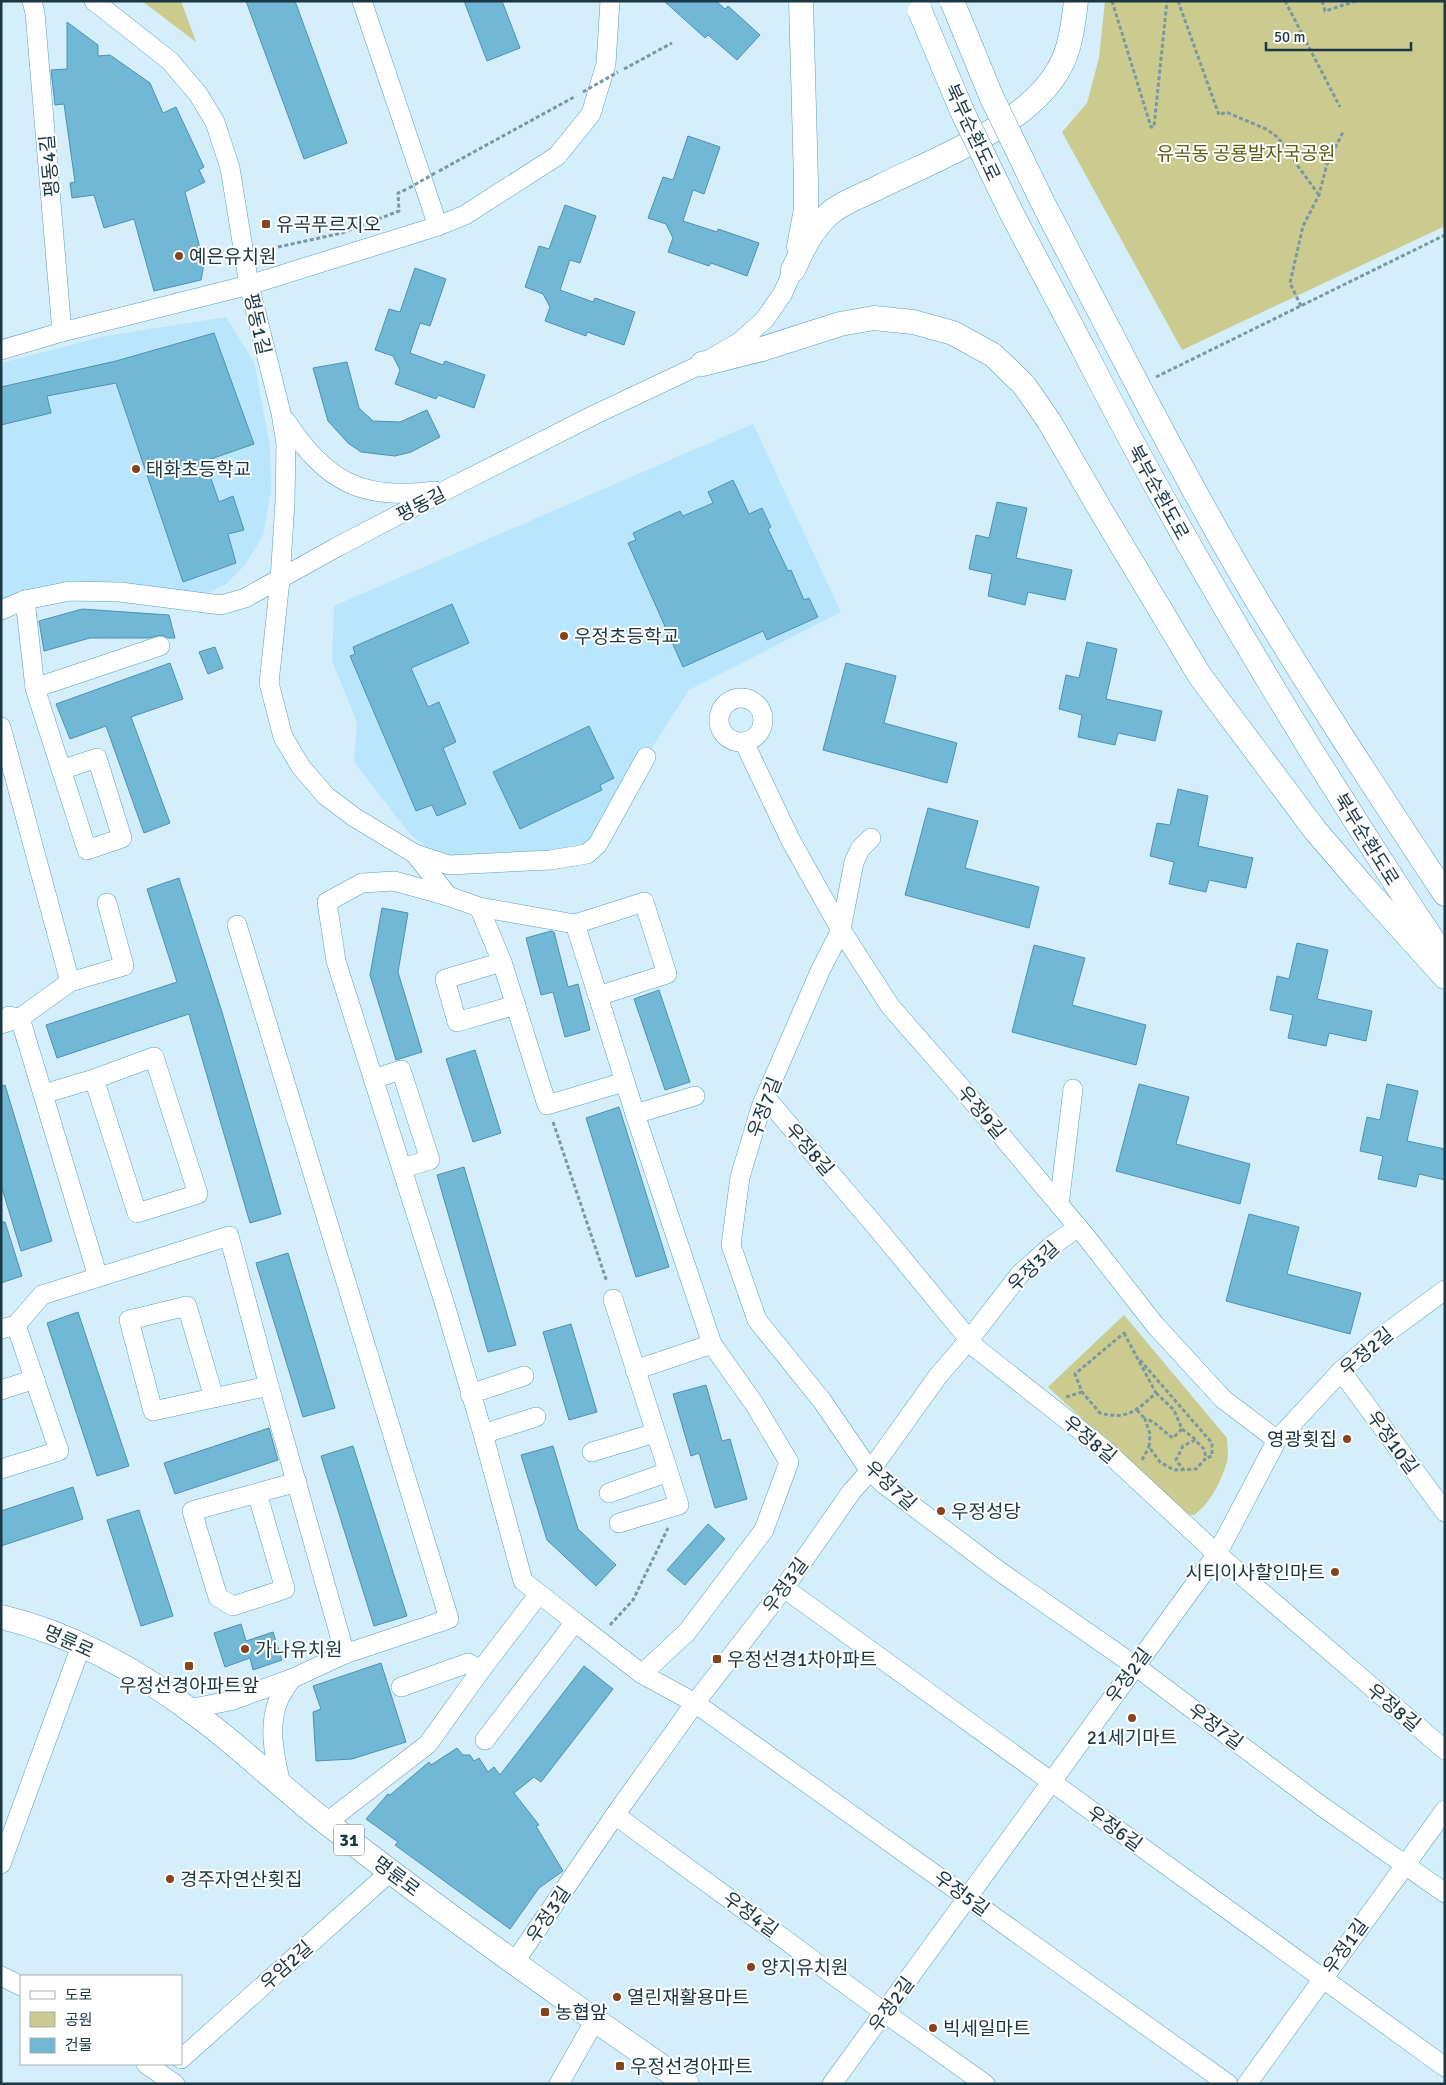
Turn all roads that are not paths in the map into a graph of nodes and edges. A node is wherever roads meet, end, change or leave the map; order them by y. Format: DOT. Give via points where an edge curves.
graph roads {
  1 [pos="32,1"];
  2 [pos="94,1"];
  3 [pos="362,1"];
  4 [pos="610,1"];
  5 [pos="801,1"];
  6 [pos="952,1"];
  7 [pos="1076,1"];
  8 [pos="918,6"];
  9 [pos="438,226"];
  10 [pos="793,270"];
  11 [pos="249,285"];
  12 [pos="62,332"];
  13 [pos="1,350"];
  14 [pos="702,364"];
  15 [pos="281,413"];
  16 [pos="448,489"];
  17 [pos="280,580"];
  18 [pos="25,600"];
  19 [pos="2,615"];
  20 [pos="160,646"];
  21 [pos="35,688"];
  22 [pos="1,727"];
  23 [pos="744,742"];
  24 [pos="646,757"];
  25 [pos="61,770"];
  26 [pos="871,838"];
  27 [pos="415,854"];
  28 [pos="1445,894"];
  29 [pos="448,896"];
  30 [pos="107,903"];
  31 [pos="479,907"];
  32 [pos="575,924"];
  33 [pos="237,925"];
  34 [pos="841,930"];
  35 [pos="1445,958"];
  36 [pos="502,962"];
  37 [pos="1445,977"];
  38 [pos="70,982"];
  39 [pos="598,996"];
  40 [pos="516,1005"];
  41 [pos="1,1015"];
  42 [pos="20,1018"];
  43 [pos="1,1024"];
  44 [pos="373,1078"];
  45 [pos="94,1079"];
  46 [pos="624,1082"];
  47 [pos="1073,1089"];
  48 [pos="43,1094"];
  49 [pos="695,1096"];
  50 [pos="766,1098"];
  51 [pos="635,1114"];
  52 [pos="402,1168"];
  53 [pos="1059,1205"];
  54 [pos="1078,1227"];
  55 [pos="98,1277"];
  56 [pos="1445,1290"];
  57 [pos="613,1300"];
  58 [pos="9,1327"];
  59 [pos="969,1340"];
  60 [pos="712,1344"];
  61 [pos="635,1370"];
  62 [pos="1341,1371"];
  63 [pos="524,1376"];
  64 [pos="35,1379"];
  65 [pos="269,1386"];
  66 [pos="1,1390"];
  67 [pos="470,1394"];
  68 [pos="214,1398"];
  69 [pos="536,1417"];
  70 [pos="655,1433"];
  71 [pos="483,1434"];
  72 [pos="1277,1440"];
  73 [pos="592,1452"];
  74 [pos="1,1469"];
  75 [pos="870,1471"];
  76 [pos="668,1472"];
  77 [pos="297,1482"];
  78 [pos="257,1493"];
  79 [pos="609,1494"];
  80 [pos="1445,1512"];
  81 [pos="619,1523"];
  82 [pos="1217,1554"];
  83 [pos="784,1588"];
  84 [pos="540,1594"];
  85 [pos="1,1617"];
  86 [pos="575,1622"];
  87 [pos="81,1646"];
  88 [pos="345,1654"];
  89 [pos="1134,1665"];
  90 [pos="481,1670"];
  91 [pos="642,1674"];
  92 [pos="291,1679"];
  93 [pos="401,1687"];
  94 [pos="695,1703"];
  95 [pos="187,1708"];
  96 [pos="485,1740"];
  97 [pos="1445,1750"];
  98 [pos="1052,1782"];
  99 [pos="281,1785"];
  100 [pos="1445,1810"];
  101 [pos="615,1815"];
  102 [pos="326,1823"];
  103 [pos="1,1864"];
  104 [pos="1403,1866"];
  105 [pos="391,1871"];
  106 [pos="1445,1893"];
  107 [pos="968,1898"];
  108 [pos="514,1963"];
  109 [pos="1,1976"];
  110 [pos="1322,1979"];
  111 [pos="20,1986"];
  112 [pos="885,2013"];
  113 [pos="595,2020"];
  114 [pos="182,2058"];
  115 [pos="148,2065"];
  116 [pos="1445,2068"];
  117 [pos="167,2077"];
  118 [pos="559,2084"];
  119 [pos="687,2084"];
  120 [pos="832,2084"];
  121 [pos="985,2084"];
  122 [pos="1228,2084"];
  123 [pos="1247,2084"];
  1 -- 12 [label="street, 평동4길"];
  2 -- 11 [label="street, 평동1길" via="170,61 198,94 215,122 230,168"];
  3 -- 9 [label="street"];
  4 -- 9 [label="street" via="606,64 591,114 557,156 465,215"];
  5 -- 10 [label="main road" via="806,209"];
  6 -- 28 [label="main road, 북부순환도로, bridge" via="996,107 1042,201 1185,474 1312,689"];
  7 -- 10 [label="main road" via="1073,27 1060,67 1032,102 985,136 828,214 805,245"];
  8 -- 35 [label="main road, 북부순환도로, bridge" via="962,111 1012,214 1156,489 1219,599 1344,802"];
  9 -- 11 [label="street"];
  10 -- 14 [label="street, 평동길" via="783,293 765,319 740,342"];
  11 -- 12 [label="street"];
  11 -- 15 [label="street, 평동1길"];
  12 -- 13 [label="street"];
  14 -- 16 [label="street, 평동길"];
  14 -- 37 [label="main road" via="840,324 874,318 914,322 953,333 993,355 1024,385 1049,421 1200,676 1315,830"];
  15 -- 16 [label="street" via="303,447 323,468 348,483 392,494"];
  15 -- 17 [label="street, 평동1길" via="286,444"];
  16 -- 17 [label="street, 평동길"];
  17 -- 18 [label="street, 평동길" via="245,598 221,605 120,592 70,591"];
  17 -- 27 [label="street, 평동1길" via="269,683 283,737 301,768 326,796"];
  18 -- 19 [label="street, 평동길"];
  18 -- 21 [label="street"];
  20 -- 21 [label="street"];
  21 -- 25 [label="street"];
  22 -- 38 [label="street"];
  23 -- 34 [label="street, 우정9길" via="791,841"];
  24 -- 27 [label="street" via="598,844 588,854 550,860 449,865"];
  25 -- 25 [label="street" via="87,850 122,838 97,758"];
  26 -- 34 [label="street, 우정7길" via="860,849 854,862"];
  27 -- 29 [label="street"];
  29 -- 31 [label="street"];
  29 -- 44 [label="street, 우정5길" via="394,881 362,883 327,902 336,962"];
  30 -- 38 [label="street" via="124,966"];
  31 -- 32 [label="street"];
  31 -- 36 [label="street"];
  32 -- 39 [label="street"];
  32 -- 39 [label="street" via="644,902 667,974"];
  33 -- 88 [label="street" via="449,1619"];
  34 -- 50 [label="street, 우정7길"];
  34 -- 53 [label="street, 우정9길" via="890,1006"];
  36 -- 40 [label="street"];
  36 -- 40 [label="street" via="445,979 458,1022"];
  38 -- 42 [label="street"];
  39 -- 46 [label="street"];
  40 -- 46 [label="street" via="548,1105"];
  41 -- 42 [label="street"];
  42 -- 43 [label="street"];
  42 -- 48 [label="street"];
  44 -- 52 [label="street, 우정5길"];
  44 -- 52 [label="street" via="401,1070 430,1160"];
  45 -- 45 [label="street" via="137,1213 198,1194 154,1057"];
  45 -- 48 [label="street"];
  46 -- 51 [label="street"];
  47 -- 53 [label="street"];
  48 -- 55 [label="street"];
  49 -- 51 [label="street"];
  50 -- 59 [label="street, 우정8길"];
  50 -- 75 [label="street, 우정7길" via="740,1177 731,1244 757,1320 822,1402"];
  51 -- 60 [label="street"];
  52 -- 67 [label="street, 우정5길"];
  53 -- 54 [label="street, 우정9길"];
  54 -- 59 [label="street, 우정3길" via="1020,1274"];
  54 -- 72 [label="street, 우정9길" via="1155,1325 1223,1400"];
  55 -- 58 [label="street" via="42,1295"];
  55 -- 65 [label="street" via="228,1236"];
  56 -- 62 [label="street, 우정2길"];
  57 -- 61 [label="street"];
  58 -- 64 [label="street"];
  59 -- 75 [label="street, 우정3길" via="938,1376"];
  59 -- 82 [label="street, 우정8길" via="1104,1449"];
  60 -- 61 [label="street"];
  60 -- 91 [label="street" via="789,1462 764,1530 687,1632"];
  61 -- 70 [label="street"];
  62 -- 72 [label="street, 우정2길"];
  62 -- 80 [label="street, 우정10길"];
  63 -- 67 [label="street"];
  64 -- 66 [label="street"];
  64 -- 74 [label="street" via="59,1451"];
  65 -- 68 [label="street"];
  65 -- 77 [label="street"];
  67 -- 71 [label="street, 우정5길"];
  68 -- 68 [label="street" via="153,1411 129,1320 187,1306"];
  69 -- 71 [label="street"];
  70 -- 73 [label="street"];
  70 -- 76 [label="street"];
  71 -- 84 [label="street, 우정5길" via="523,1581"];
  72 -- 82 [label="street, 우정2길"];
  75 -- 83 [label="street, 우정3길" via="852,1491"];
  75 -- 89 [label="street, 우정7길" via="999,1571"];
  76 -- 79 [label="street"];
  76 -- 81 [label="street" via="679,1505"];
  77 -- 78 [label="street"];
  77 -- 88 [label="street"];
  78 -- 78 [label="street" via="192,1511 218,1597 233,1606 285,1589"];
  82 -- 89 [label="street, 우정2길"];
  82 -- 97 [label="street, 우정8길"];
  83 -- 94 [label="street, 우정3길"];
  83 -- 98 [label="street, 우정6길"];
  84 -- 86 [label="street, 우정5길"];
  84 -- 90 [label="street"];
  85 -- 87 [label="main road, 명륜로 / 31" via="28,1623"];
  86 -- 91 [label="street, 우정5길"];
  86 -- 96 [label="street"];
  87 -- 95 [label="main road, 명륜로 / 31" via="115,1662"];
  87 -- 103 [label="street"];
  88 -- 92 [label="street"];
  89 -- 98 [label="street, 우정2길"];
  89 -- 104 [label="street, 우정7길"];
  90 -- 93 [label="street" via="468,1663"];
  90 -- 102 [label="street" via="428,1744"];
  91 -- 94 [label="street, 우정5길"];
  92 -- 95 [label="street" via="230,1701"];
  92 -- 99 [label="street" via="279,1699 273,1721"];
  94 -- 101 [label="street, 우정3길"];
  94 -- 107 [label="street, 우정5길"];
  95 -- 99 [label="main road, 명륜로 / 31"];
  98 -- 107 [label="street, 우정2길"];
  98 -- 110 [label="street, 우정6길"];
  99 -- 102 [label="main road, 명륜로 / 31"];
  100 -- 104 [label="street, 우정1길"];
  101 -- 108 [label="street, 우정3길"];
  101 -- 112 [label="street, 우정4길"];
  102 -- 105 [label="main road, 명륜로 / 31"];
  104 -- 106 [label="street, 우정7길"];
  104 -- 110 [label="street, 우정1길"];
  105 -- 108 [label="main road, 명륜로 / 31"];
  105 -- 114 [label="street, 우암2길"];
  107 -- 112 [label="street, 우정2길"];
  107 -- 122 [label="street, 우정5길"];
  108 -- 113 [label="main road, 명륜로 / 31"];
  109 -- 111 [label="street"];
  110 -- 116 [label="street, 우정6길"];
  110 -- 123 [label="street, 우정1길"];
  112 -- 120 [label="street, 우정2길"];
  112 -- 121 [label="street, 우정4길"];
  113 -- 118 [label="street"];
  113 -- 119 [label="main road, 명륜로 / 31"];
  115 -- 117 [label="street"];
}
